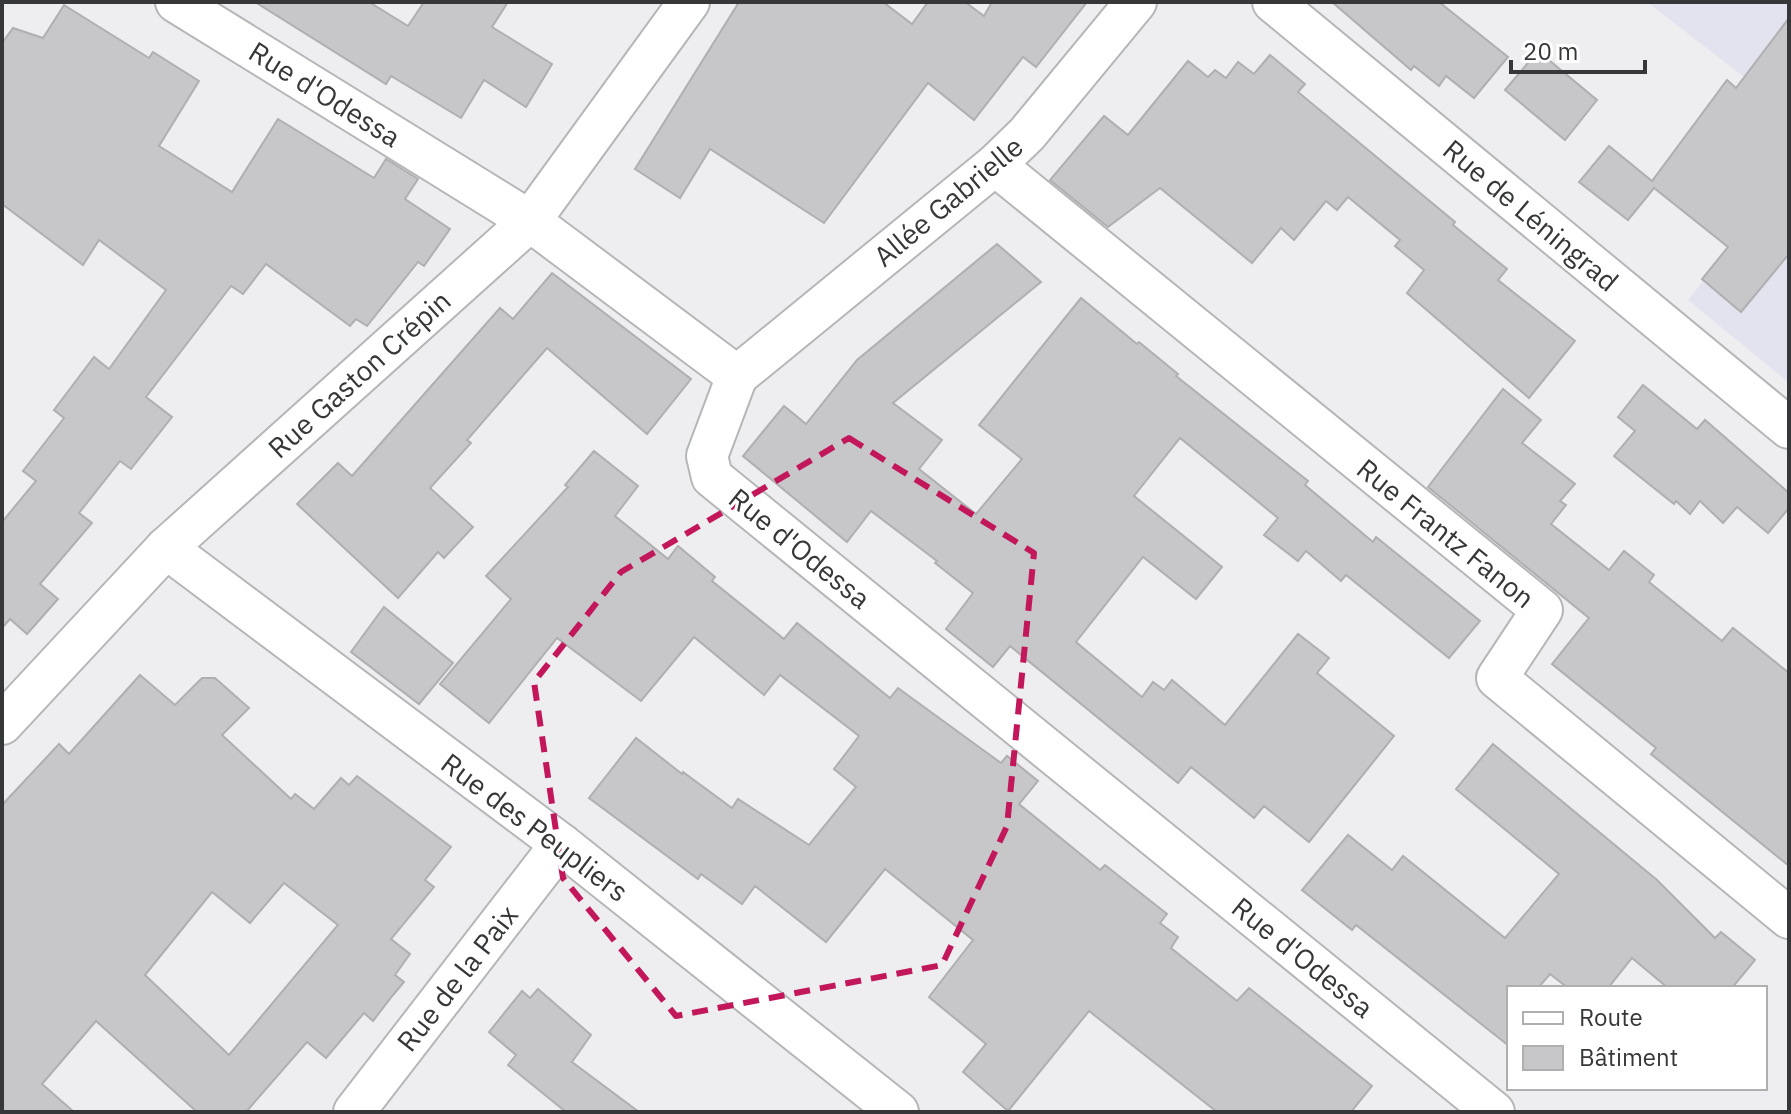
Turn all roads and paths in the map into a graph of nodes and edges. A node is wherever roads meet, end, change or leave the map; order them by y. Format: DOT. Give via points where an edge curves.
graph roads {
  1 [pos="176,2"];
  2 [pos="689,2"];
  3 [pos="1136,2"];
  4 [pos="1273,2"];
  5 [pos="995,165"];
  6 [pos="530,221"];
  7 [pos="737,376"];
  8 [pos="1789,428"];
  9 [pos="166,548"];
  10 [pos="2,724"];
  11 [pos="561,844"];
  12 [pos="1789,918"];
  13 [pos="354,1112"];
  14 [pos="898,1112"];
  15 [pos="1494,1112"];
  1 -- 6 [label="street, Rue d'Odessa"];
  2 -- 6 [label="street, Rue Gaston Crépin"];
  3 -- 5 [label="street, Allée Gabrielle"];
  4 -- 8 [label="street, Rue de Léningrad"];
  5 -- 7 [label="street, Allée Gabrielle"];
  5 -- 12 [label="street, Rue Frantz Fanon" via="1542,610 1497,678"];
  6 -- 7 [label="street, Rue d'Odessa"];
  6 -- 9 [label="street, Rue Gaston Crépin"];
  7 -- 15 [label="street, Rue d'Odessa" via="707,456 712,477"];
  9 -- 10 [label="street, Rue Gaston Crépin"];
  9 -- 11 [label="street, Rue des Peupliers"];
  11 -- 13 [label="street, Rue de la Paix"];
  11 -- 14 [label="street, Rue des Peupliers"];
}
